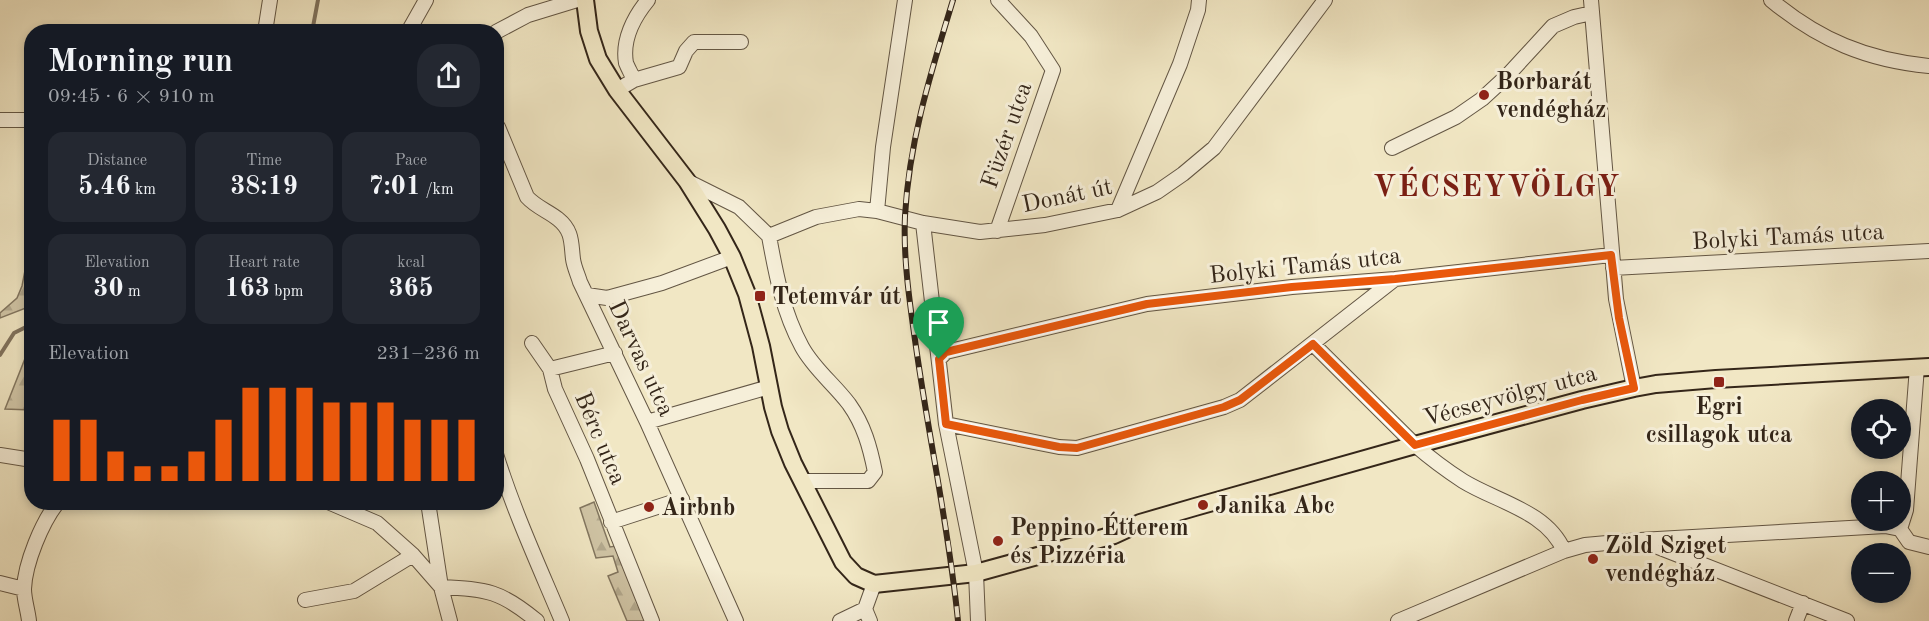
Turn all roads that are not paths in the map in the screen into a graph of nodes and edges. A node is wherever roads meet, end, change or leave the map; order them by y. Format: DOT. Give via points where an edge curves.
graph roads {
  1 [pos="270,0"];
  2 [pos="426,0"];
  3 [pos="577,0"];
  4 [pos="585,0"];
  5 [pos="648,0"];
  6 [pos="905,0"];
  7 [pos="998,0"];
  8 [pos="1199,0"];
  9 [pos="1325,0"];
  10 [pos="1771,0"];
  11 [pos="1591,7"];
  12 [pos="266,24"];
  13 [pos="412,24"];
  14 [pos="504,28"];
  15 [pos="741,42"];
  16 [pos="1929,66"];
  17 [pos="634,80"];
  18 [pos="617,90"];
  19 [pos="0,120"];
  20 [pos="24,120"];
  21 [pos="504,141"];
  22 [pos="1392,148"];
  23 [pos="687,180"];
  24 [pos="1118,210"];
  25 [pos="877,211"];
  26 [pos="922,224"];
  27 [pos="997,231"];
  28 [pos="769,236"];
  29 [pos="1929,251"];
  30 [pos="732,257"];
  31 [pos="1612,261"];
  32 [pos="1395,279"];
  33 [pos="587,295"];
  34 [pos="532,343"];
  35 [pos="1313,344"];
  36 [pos="615,353"];
  37 [pos="939,359"];
  38 [pos="1923,367"];
  39 [pos="550,369"];
  40 [pos="769,387"];
  41 [pos="1634,388"];
  42 [pos="647,422"];
  43 [pos="946,424"];
  44 [pos="1415,445"];
  45 [pos="0,455"];
  46 [pos="24,459"];
  47 [pos="1911,471"];
  48 [pos="504,479"];
  49 [pos="802,481"];
  50 [pos="682,499"];
  51 [pos="51,510"];
  52 [pos="346,510"];
  53 [pos="429,510"];
  54 [pos="611,522"];
  55 [pos="1851,528"];
  56 [pos="1901,531"];
  57 [pos="1640,540"];
  58 [pos="1929,547"];
  59 [pos="1564,550"];
  60 [pos="413,555"];
  61 [pos="976,573"];
  62 [pos="0,583"];
  63 [pos="874,584"];
  64 [pos="441,587"];
  65 [pos="24,589"];
  66 [pos="305,600"];
  67 [pos="1803,603"];
  68 [pos="868,615"];
  69 [pos="29,621"];
  70 [pos="450,621"];
  71 [pos="537,621"];
  72 [pos="562,621"];
  73 [pos="652,621"];
  74 [pos="736,621"];
  75 [pos="840,621"];
  76 [pos="978,621"];
  77 [pos="1398,621"];
  78 [pos="1796,621"];
  79 [pos="1847,621"];
  1 -- 12 [label="street"];
  2 -- 13 [label="street"];
  3 -- 14 [label="street" via="528,15"];
  4 -- 18 [label="main road" via="589,32 598,58"];
  5 -- 17 [label="street" via="627,37 626,63"];
  6 -- 25 [label="street"];
  7 -- 27 [label="street, Füzér utca" via="1031,36 1053,70"];
  8 -- 24 [label="street" via="1180,64"];
  9 -- 24 [label="street, Donát út" via="1214,148 1157,192"];
  10 -- 16 [label="street" via="1798,22 1841,45 1888,60"];
  11 -- 22 [label="street" via="1553,26 1482,99 1456,117"];
  11 -- 31 [label="street"];
  15 -- 17 [label="street" via="694,42 679,67"];
  17 -- 18 [label="street"];
  18 -- 23 [label="main road"];
  19 -- 20 [label="street"];
  21 -- 33 [label="street, Darvas utca" via="527,197 567,228 573,260"];
  23 -- 28 [label="street" via="739,207"];
  23 -- 30 [label="main road"];
  24 -- 27 [label="street, Donát út"];
  25 -- 26 [label="street, Donát út"];
  25 -- 28 [label="street, Donát út" via="859,209 816,217"];
  26 -- 27 [label="street, Donát út"];
  26 -- 37 [label="street"];
  28 -- 49 [label="street" via="784,308 815,368 864,428 875,472 868,481"];
  29 -- 31 [label="street, Bolyki Tamás utca"];
  30 -- 33 [label="street" via="608,298"];
  30 -- 40 [label="main road" via="747,294"];
  31 -- 32 [label="street, Bolyki Tamás utca"];
  31 -- 41 [label="street"];
  32 -- 35 [label="street"];
  32 -- 37 [label="street, Bolyki Tamás utca" via="1147,304 946,352"];
  33 -- 36 [label="street, Darvas utca"];
  34 -- 39 [label="street, Bérc utca"];
  35 -- 43 [label="street" via="1240,400 1077,448"];
  35 -- 44 [label="street"];
  36 -- 39 [label="street"];
  36 -- 42 [label="street, Darvas utca"];
  37 -- 43 [label="street"];
  38 -- 41 [label="main road, Vécseyvölgy utca" via="1716,379"];
  38 -- 47 [label="street"];
  39 -- 54 [label="street, Bérc utca"];
  40 -- 42 [label="street"];
  40 -- 49 [label="main road" via="780,431"];
  41 -- 44 [label="main road, Vécseyvölgy utca"];
  42 -- 50 [label="street, Darvas utca"];
  43 -- 61 [label="street"];
  44 -- 59 [label="street" via="1464,481 1543,522 1559,538"];
  44 -- 61 [label="main road, Vécseyvölgy utca"];
  45 -- 46 [label="street"];
  48 -- 72 [label="street"];
  49 -- 63 [label="main road" via="843,562 856,576"];
  50 -- 54 [label="street"];
  50 -- 74 [label="street, Darvas utca"];
  51 -- 65 [label="street" via="37,541"];
  52 -- 60 [label="street" via="376,523"];
  53 -- 64 [label="street"];
  54 -- 73 [label="street, Bérc utca"];
  55 -- 57 [label="street"];
  56 -- 58 [label="street" via="1909,542"];
  57 -- 59 [label="street"];
  57 -- 67 [label="street"];
  59 -- 77 [label="street"];
  60 -- 64 [label="street"];
  60 -- 66 [label="street" via="354,591"];
  61 -- 63 [label="main road, Vécseyvölgy utca"];
  61 -- 76 [label="street"];
  62 -- 65 [label="street"];
  63 -- 68 [label="street"];
  64 -- 70 [label="street"];
  64 -- 71 [label="street" via="490,591"];
  65 -- 69 [label="street"];
  67 -- 78 [label="street"];
  67 -- 79 [label="street"];
  68 -- 75 [label="street"];
}
